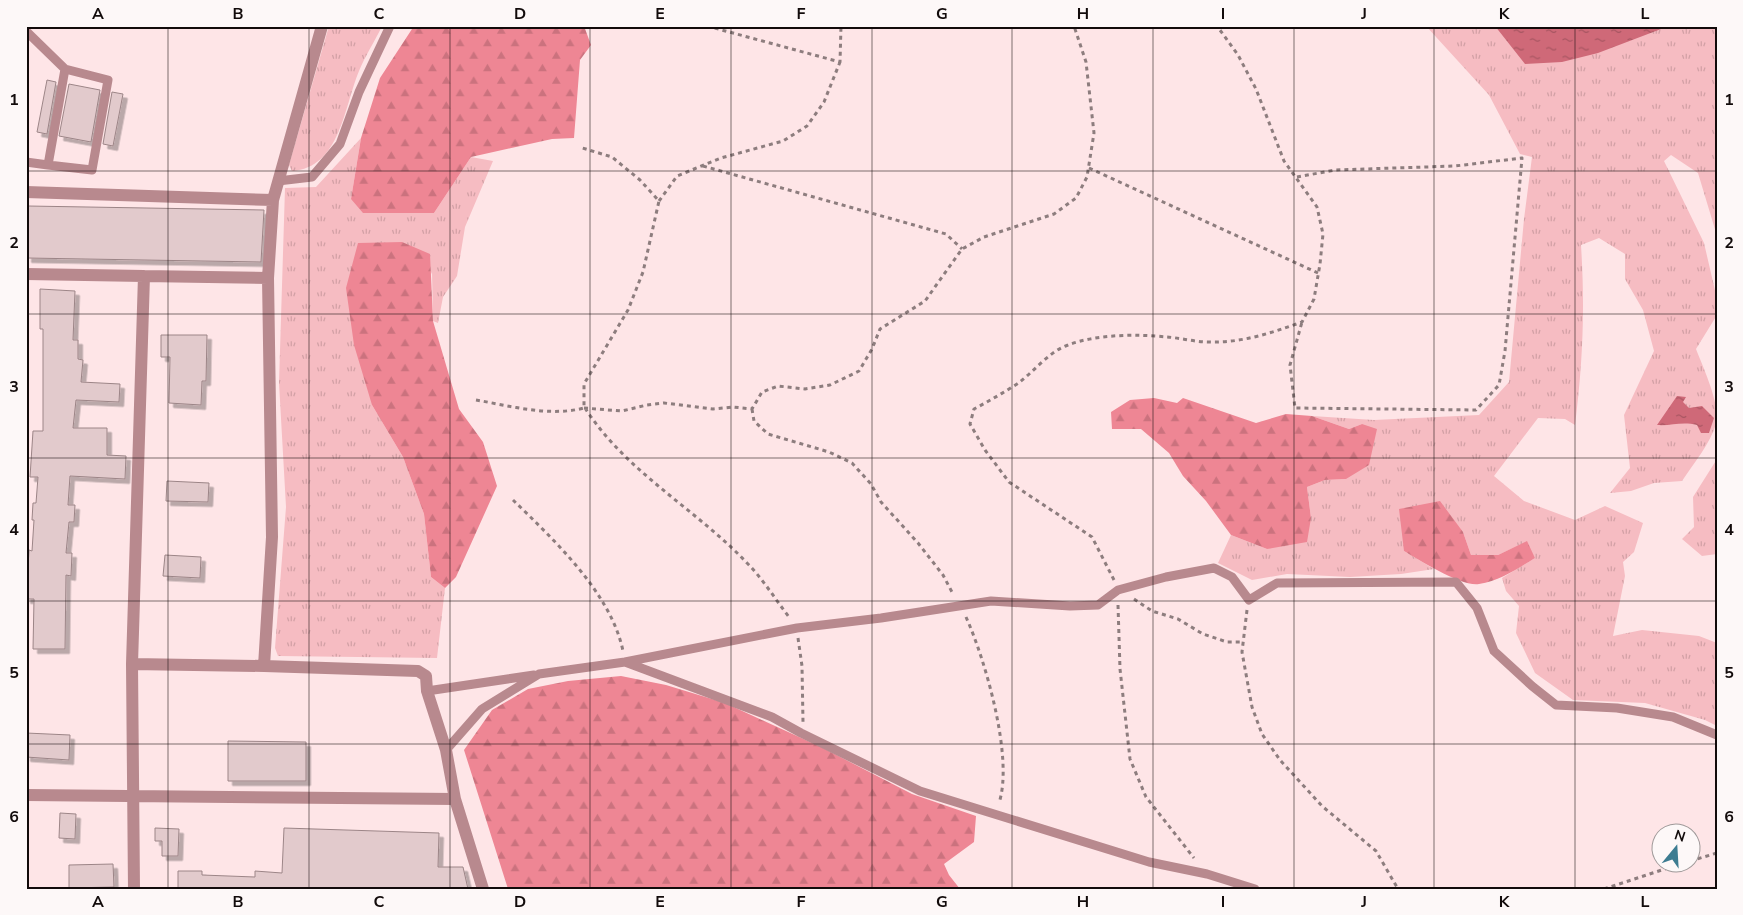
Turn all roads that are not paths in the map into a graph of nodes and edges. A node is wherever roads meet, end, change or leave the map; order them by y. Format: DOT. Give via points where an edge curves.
graph roads {
  1 [pos="322,26"];
  2 [pos="390,26"];
  3 [pos="26,31"];
  4 [pos="65,69"];
  5 [pos="26,162"];
  6 [pos="48,165"];
  7 [pos="278,181"];
  8 [pos="26,192"];
  9 [pos="274,200"];
  10 [pos="26,274"];
  11 [pos="144,276"];
  12 [pos="268,278"];
  13 [pos="625,662"];
  14 [pos="132,664"];
  15 [pos="264,666"];
  16 [pos="539,674"];
  17 [pos="427,691"];
  18 [pos="1717,735"];
  19 [pos="446,750"];
  20 [pos="26,795"];
  21 [pos="134,796"];
  22 [pos="455,799"];
  23 [pos="134,889"];
  24 [pos="483,889"];
  25 [pos="1254,889"];
  1 -- 7 [label="street"];
  2 -- 7 [label="lane" via="359,92 340,144 312,177"];
  3 -- 4 [label="lane"];
  4 -- 6 [label="lane"];
  4 -- 6 [label="lane" via="108,80 92,170"];
  5 -- 6 [label="lane"];
  7 -- 9 [label="street"];
  8 -- 9 [label="street"];
  9 -- 12 [label="street"];
  10 -- 11 [label="street"];
  11 -- 12 [label="street"];
  11 -- 14 [label="street"];
  12 -- 15 [label="street" via="272,537"];
  13 -- 16 [label="lane"];
  13 -- 18 [label="lane" via="797,628 991,601 1070,606 1098,604 1118,590 1214,568 1232,577 1249,600 1276,583 1456,582 1477,608 1494,651 1556,705 1617,708 1673,717"];
  13 -- 25 [label="lane" via="772,717 920,791 1149,862 1206,874"];
  14 -- 15 [label="street"];
  14 -- 21 [label="street"];
  15 -- 17 [label="street" via="418,671 426,676"];
  16 -- 17 [label="lane"];
  16 -- 19 [label="lane" via="482,708"];
  17 -- 19 [label="street"];
  19 -- 22 [label="street"];
  20 -- 21 [label="street"];
  21 -- 22 [label="street"];
  21 -- 23 [label="street"];
  22 -- 24 [label="street"];
}
